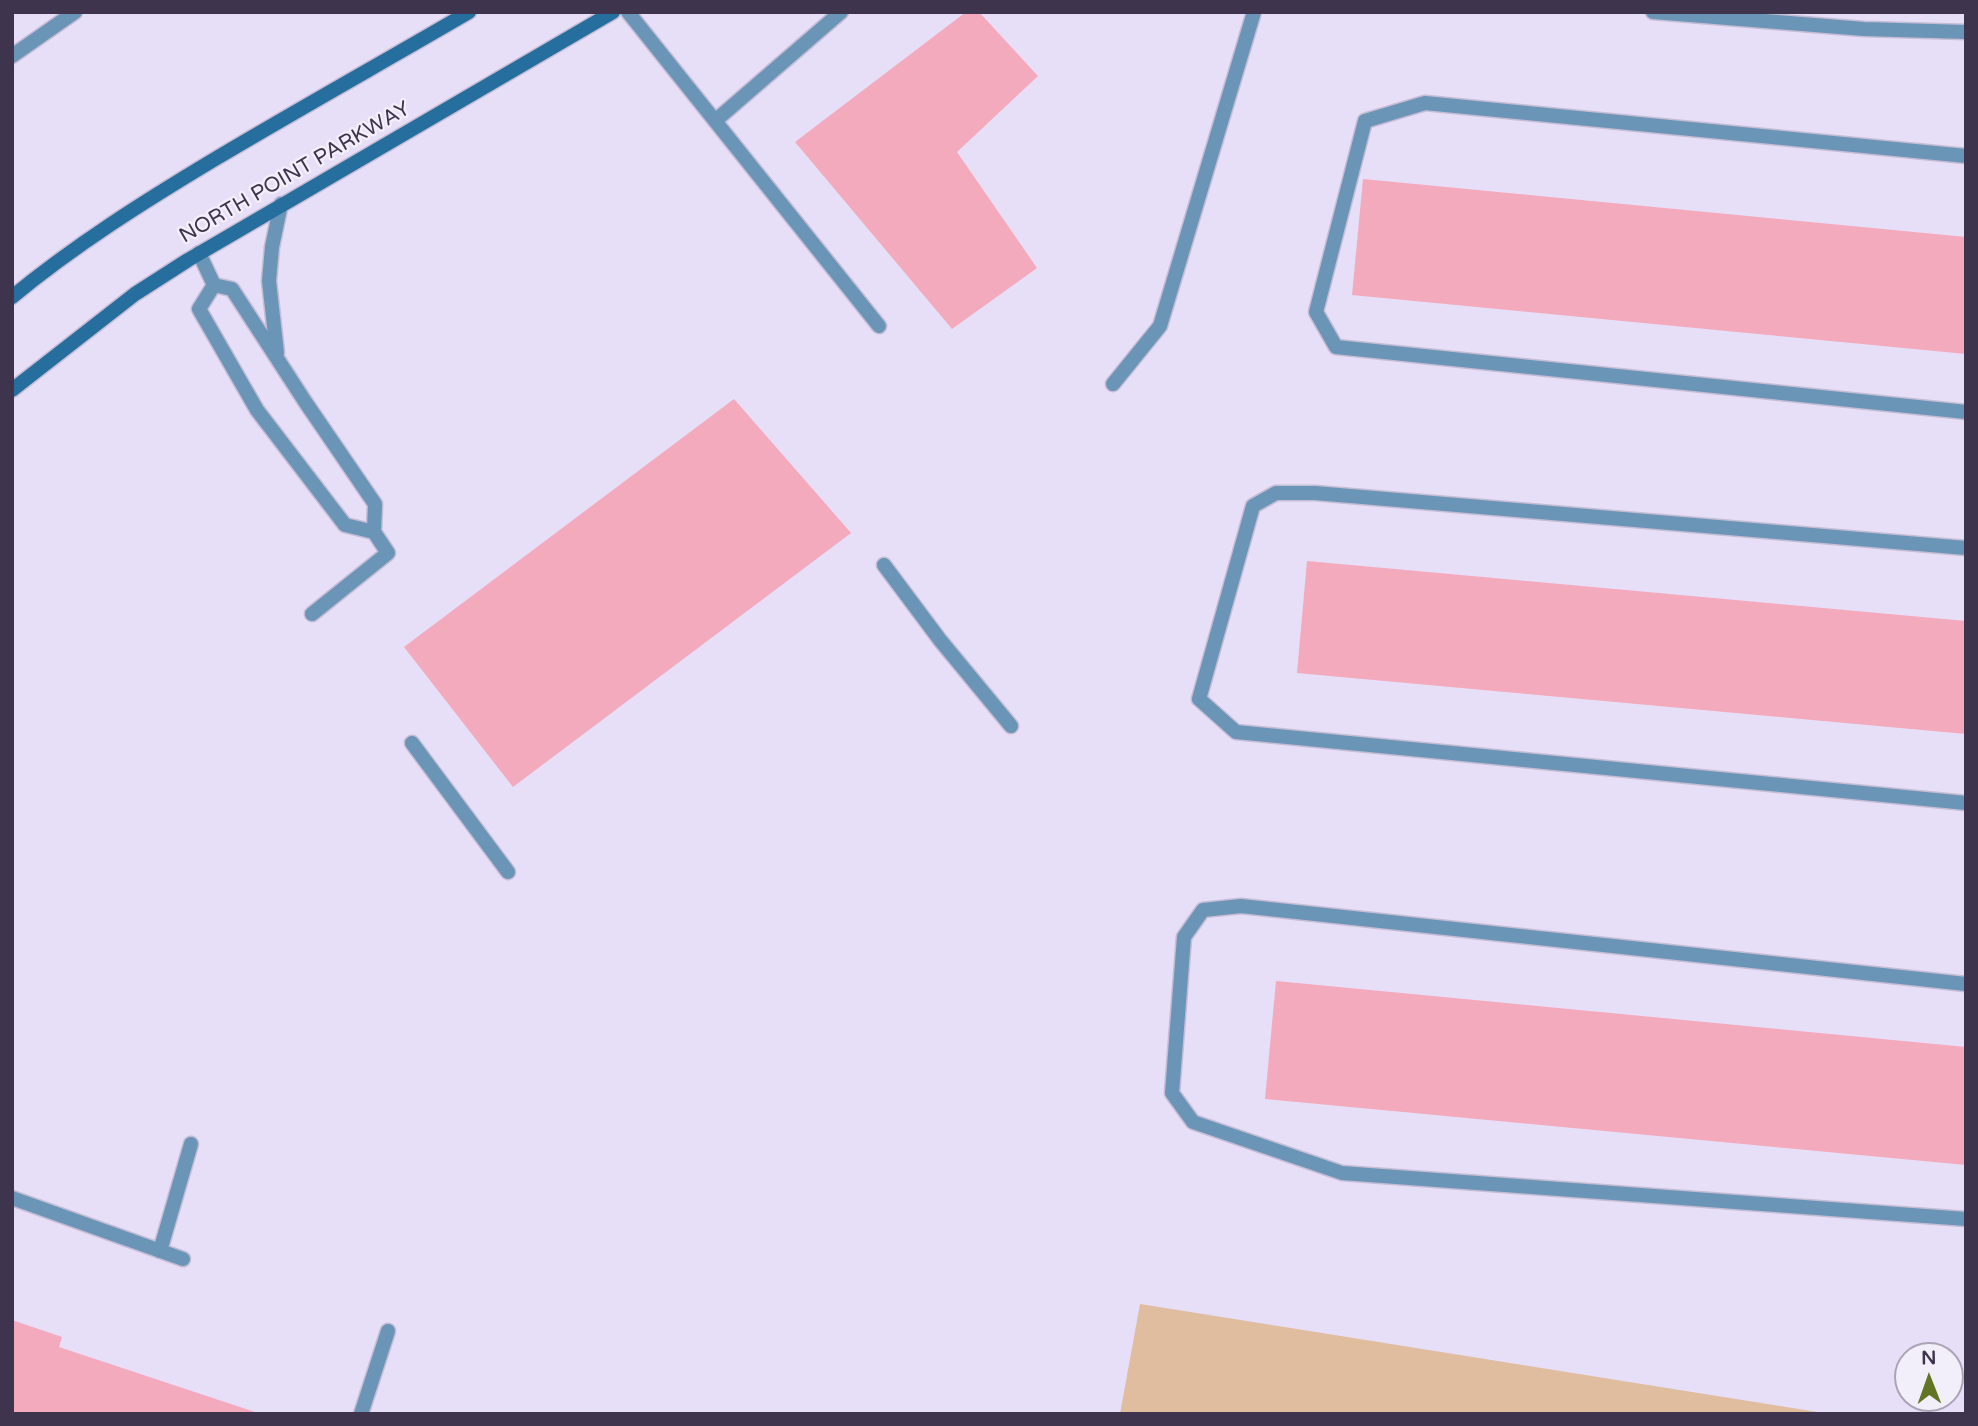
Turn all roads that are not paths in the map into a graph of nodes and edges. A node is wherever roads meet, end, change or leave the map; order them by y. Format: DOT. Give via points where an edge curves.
graph roads {
  1 [pos="75,12"];
  2 [pos="469,12"];
  3 [pos="613,12"];
  4 [pos="628,12"];
  5 [pos="841,12"];
  6 [pos="1254,12"];
  7 [pos="1653,12"];
  8 [pos="1966,32"];
  9 [pos="12,56"];
  10 [pos="715,121"];
  11 [pos="1966,156"];
  12 [pos="281,204"];
  13 [pos="199,253"];
  14 [pos="214,285"];
  15 [pos="12,297"];
  16 [pos="879,326"];
  17 [pos="278,358"];
  18 [pos="1113,384"];
  19 [pos="12,390"];
  20 [pos="1966,412"];
  21 [pos="374,532"];
  22 [pos="1966,548"];
  23 [pos="884,565"];
  24 [pos="312,614"];
  25 [pos="1011,726"];
  26 [pos="412,743"];
  27 [pos="1966,803"];
  28 [pos="508,872"];
  29 [pos="1966,984"];
  30 [pos="191,1144"];
  31 [pos="12,1198"];
  32 [pos="1966,1219"];
  33 [pos="160,1251"];
  34 [pos="183,1259"];
  35 [pos="388,1331"];
  36 [pos="361,1414"];
  1 -- 9 [label="street"];
  2 -- 15 [label="street" via="158,194"];
  3 -- 12 [label="street, NORTH POINT PARKWAY"];
  4 -- 10 [label="street"];
  5 -- 10 [label="street"];
  6 -- 18 [label="street" via="1160,326"];
  7 -- 8 [label="street" via="1864,29"];
  10 -- 16 [label="street"];
  11 -- 20 [label="street" via="1425,103 1365,121 1316,312 1336,347"];
  12 -- 13 [label="street, NORTH POINT PARKWAY"];
  12 -- 17 [label="street" via="269,281"];
  13 -- 14 [label="street"];
  13 -- 19 [label="street, NORTH POINT PARKWAY" via="135,294"];
  14 -- 17 [label="street" via="232,289"];
  14 -- 21 [label="street" via="200,309 257,410 345,525"];
  17 -- 21 [label="street" via="375,504"];
  21 -- 24 [label="street" via="387,553"];
  22 -- 27 [label="street" via="1315,493 1276,494 1253,506 1199,699 1236,732"];
  23 -- 25 [label="street"];
  26 -- 28 [label="street"];
  29 -- 32 [label="street" via="1241,906 1203,910 1184,937 1172,1093 1193,1122 1342,1173"];
  30 -- 33 [label="street"];
  31 -- 33 [label="street"];
  33 -- 34 [label="street"];
  35 -- 36 [label="street"];
}
